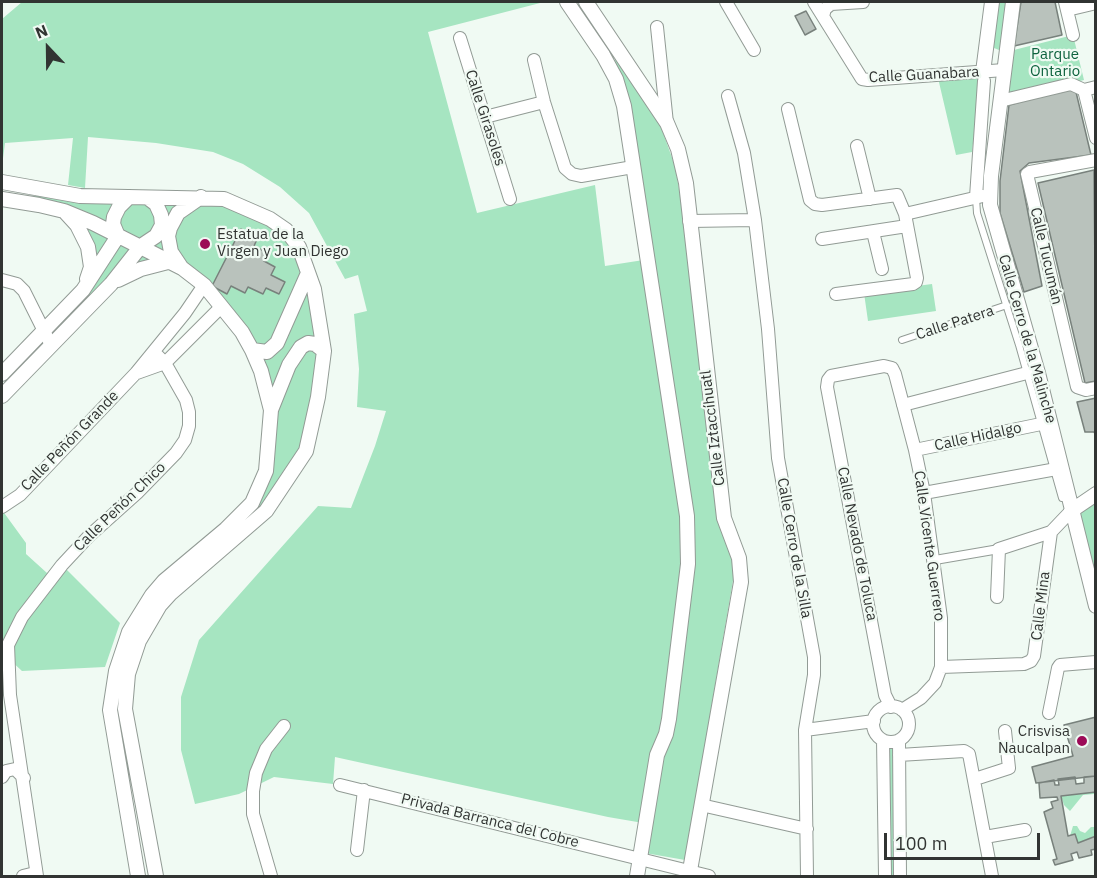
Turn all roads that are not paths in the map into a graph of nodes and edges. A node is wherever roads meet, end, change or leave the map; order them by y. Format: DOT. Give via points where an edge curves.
graph roads {
  1 [pos="567,2"];
  2 [pos="586,2"];
  3 [pos="726,2"];
  4 [pos="814,2"];
  5 [pos="863,2"];
  6 [pos="992,2"];
  7 [pos="1013,2"];
  8 [pos="1095,3"];
  9 [pos="1066,6"];
  10 [pos="823,16"];
  11 [pos="657,27"];
  12 [pos="1073,35"];
  13 [pos="460,38"];
  14 [pos="754,51"];
  15 [pos="534,60"];
  16 [pos="1004,70"];
  17 [pos="984,77"];
  18 [pos="1090,89"];
  19 [pos="728,96"];
  20 [pos="1000,101"];
  21 [pos="544,102"];
  22 [pos="788,109"];
  23 [pos="485,117"];
  24 [pos="668,123"];
  25 [pos="1095,138"];
  26 [pos="857,146"];
  27 [pos="1095,160"];
  28 [pos="633,167"];
  29 [pos="2,182"];
  30 [pos="990,194"];
  31 [pos="129,197"];
  32 [pos="201,197"];
  33 [pos="976,197"];
  34 [pos="148,198"];
  35 [pos="2,199"];
  36 [pos="510,199"];
  37 [pos="870,199"];
  38 [pos="64,211"];
  39 [pos="754,220"];
  40 [pos="906,220"];
  41 [pos="689,221"];
  42 [pos="873,232"];
  43 [pos="118,236"];
  44 [pos="822,239"];
  45 [pos="141,246"];
  46 [pos="168,262"];
  47 [pos="182,268"];
  48 [pos="882,269"];
  49 [pos="308,273"];
  50 [pos="2,280"];
  51 [pos="111,284"];
  52 [pos="204,285"];
  53 [pos="83,290"];
  54 [pos="836,294"];
  55 [pos="1007,305"];
  56 [pos="221,307"];
  57 [pos="44,329"];
  58 [pos="902,340"];
  59 [pos="51,345"];
  60 [pos="252,350"];
  61 [pos="324,351"];
  62 [pos="155,353"];
  63 [pos="165,363"];
  64 [pos="136,373"];
  65 [pos="1032,373"];
  66 [pos="2,374"];
  67 [pos="828,380"];
  68 [pos="1095,388"];
  69 [pos="2,396"];
  70 [pos="903,405"];
  71 [pos="271,410"];
  72 [pos="1041,424"];
  73 [pos="915,450"];
  74 [pos="1058,469"];
  75 [pos="924,493"];
  76 [pos="1095,495"];
  77 [pos="1062,498"];
  78 [pos="2,507"];
  79 [pos="1071,512"];
  80 [pos="1051,532"];
  81 [pos="999,549"];
  82 [pos="1089,558"];
  83 [pos="934,560"];
  84 [pos="997,597"];
  85 [pos="1095,606"];
  86 [pos="5,659"];
  87 [pos="1095,662"];
  88 [pos="941,668"];
  89 [pos="897,709"];
  90 [pos="1049,712"];
  91 [pos="874,721"];
  92 [pos="284,726"];
  93 [pos="805,730"];
  94 [pos="1005,731"];
  95 [pos="883,740"];
  96 [pos="899,740"];
  97 [pos="899,755"];
  98 [pos="2,777"];
  99 [pos="24,778"];
  100 [pos="975,779"];
  101 [pos="340,785"];
  102 [pos="364,790"];
  103 [pos="701,805"];
  104 [pos="807,829"];
  105 [pos="1025,830"];
  106 [pos="985,837"];
  107 [pos="357,850"];
  108 [pos="640,858"];
  109 [pos="689,874"];
  110 [pos="22,876"];
  111 [pos="35,876"];
  112 [pos="138,876"];
  113 [pos="156,876"];
  114 [pos="271,876"];
  115 [pos="637,876"];
  116 [pos="709,876"];
  117 [pos="807,876"];
  118 [pos="885,876"];
  119 [pos="900,876"];
  120 [pos="992,876"];
  1 -- 28 [label="street" via="597,43 615,79 624,106"];
  2 -- 24 [label="street, Calle Iztaccíhuatl"];
  3 -- 14 [label="street"];
  4 -- 10 [label="street, Calle Guanabara"];
  5 -- 10 [label="street" via="831,4"];
  6 -- 17 [label="street"];
  7 -- 16 [label="street, Calle Cerro de la Malinche"];
  8 -- 9 [label="street"];
  9 -- 12 [label="street"];
  10 -- 17 [label="street, Calle Guanabara" via="862,79"];
  11 -- 24 [label="street"];
  13 -- 23 [label="street, Calle Girasoles"];
  15 -- 21 [label="street"];
  16 -- 17 [label="street, Calle Guanabara"];
  16 -- 20 [label="street, Calle Cerro de la Malinche"];
  17 -- 33 [label="street, Calle Cerro de la Malinche"];
  18 -- 20 [label="street" via="1071,84"];
  18 -- 25 [label="street"];
  19 -- 39 [label="street, Calle Cerro de la Silla" via="744,153"];
  20 -- 30 [label="street, Calle Cerro de la Malinche"];
  21 -- 23 [label="street"];
  21 -- 28 [label="street" via="561,160 572,174"];
  22 -- 37 [label="street" via="810,200 822,205"];
  23 -- 36 [label="street, Calle Girasoles"];
  24 -- 41 [label="street, Calle Iztaccíhuatl" via="686,183"];
  26 -- 37 [label="street"];
  27 -- 68 [label="street, Calle Tucumán" via="1030,172 1027,178 1077,387"];
  28 -- 108 [label="street" via="687,516 688,564 669,719 657,755"];
  29 -- 31 [label="street" via="80,196"];
  30 -- 33 [label="street"];
  30 -- 65 [label="street, Calle Cerro de la Malinche" via="990,209"];
  31 -- 34 [label="street"];
  31 -- 43 [label="street" via="114,217"];
  32 -- 34 [label="street"];
  32 -- 47 [label="street" via="178,213 170,228 171,252"];
  32 -- 49 [label="street" via="224,199 286,230 299,247"];
  33 -- 40 [label="street"];
  33 -- 55 [label="lane, Calle Cerro de la Malinche" via="977,213"];
  34 -- 45 [label="street" via="159,209 162,225 156,236"];
  35 -- 38 [label="street"];
  37 -- 40 [label="street" via="897,195"];
  38 -- 43 [label="street"];
  38 -- 53 [label="street" via="77,225 90,256 91,267"];
  39 -- 41 [label="street"];
  39 -- 93 [label="street, Calle Cerro de la Silla" via="778,458 814,657"];
  40 -- 42 [label="street"];
  40 -- 54 [label="street" via="916,282"];
  41 -- 103 [label="street, Calle Iztaccíhuatl" via="718,477 724,518 739,558 741,582"];
  42 -- 44 [label="street"];
  42 -- 48 [label="street"];
  43 -- 45 [label="street"];
  43 -- 53 [label="street"];
  45 -- 46 [label="street"];
  45 -- 51 [label="street"];
  46 -- 47 [label="street"];
  46 -- 51 [label="street" via="141,268"];
  47 -- 52 [label="street"];
  49 -- 60 [label="street" via="277,343 267,352"];
  49 -- 61 [label="street"];
  50 -- 57 [label="street" via="17,284 24,291"];
  51 -- 59 [label="street"];
  52 -- 56 [label="street"];
  52 -- 62 [label="street, Calle Peñón Grande"];
  53 -- 57 [label="street"];
  55 -- 58 [label="lane, Calle Patera"];
  55 -- 65 [label="lane, Calle Cerro de la Malinche"];
  56 -- 60 [label="street"];
  56 -- 63 [label="street, Calle Peñón Grande"];
  57 -- 59 [label="street"];
  57 -- 66 [label="street"];
  59 -- 69 [label="street"];
  60 -- 71 [label="street"];
  61 -- 71 [label="street" via="315,344 301,347 289,365"];
  61 -- 113 [label="street" via="306,451 266,511 170,594 139,641 128,674 125,709"];
  62 -- 63 [label="street, Calle Peñón Chico"];
  62 -- 64 [label="street, Calle Peñón Grande"];
  63 -- 64 [label="street, Calle Peñón Grande"];
  63 -- 86 [label="street, Calle Peñón Chico" via="186,400 189,426 185,440 62,565 22,617"];
  64 -- 78 [label="street, Calle Peñón Grande" via="20,495"];
  65 -- 70 [label="street"];
  65 -- 72 [label="lane, Calle Cerro de la Malinche"];
  65 -- 74 [label="street, Calle Cerro de la Malinche"];
  67 -- 70 [label="street, Calle Vicente Guerrero" via="831,376 884,366 892,368"];
  67 -- 89 [label="street, Calle Nevado de Toluca" via="885,695"];
  70 -- 73 [label="street, Calle Vicente Guerrero"];
  71 -- 112 [label="street" via="266,471 252,503 152,595 129,632 116,671 110,710"];
  72 -- 73 [label="street, Calle Hidalgo"];
  72 -- 74 [label="lane, Calle Cerro de la Malinche"];
  73 -- 75 [label="street, Calle Vicente Guerrero"];
  74 -- 75 [label="street"];
  74 -- 77 [label="lane, Calle Cerro de la Malinche"];
  74 -- 79 [label="street, Calle Cerro de la Malinche" via="1069,495"];
  75 -- 83 [label="street, Calle Vicente Guerrero"];
  76 -- 79 [label="street"];
  79 -- 80 [label="street"];
  79 -- 82 [label="street, Calle Cerro de la Malinche"];
  80 -- 81 [label="street"];
  80 -- 88 [label="street, Calle Mina" via="1031,661"];
  81 -- 83 [label="street"];
  81 -- 84 [label="street"];
  82 -- 85 [label="street, Calle Cerro de la Malinche"];
  83 -- 88 [label="street, Calle Vicente Guerrero" via="941,618"];
  86 -- 99 [label="street, Calle Peñón Chico"];
  87 -- 90 [label="street" via="1060,665"];
  88 -- 89 [label="street" via="930,690"];
  89 -- 91 [label="street" via="880,711"];
  89 -- 96 [label="street" via="906,715 909,726"];
  91 -- 93 [label="street"];
  91 -- 95 [label="street" via="875,732"];
  92 -- 114 [label="street" via="266,749 253,792 253,814"];
  93 -- 104 [label="street, Calle Cerro de la Silla"];
  94 -- 100 [label="street" via="1009,768"];
  95 -- 96 [label="street"];
  95 -- 118 [label="street"];
  96 -- 97 [label="street"];
  97 -- 100 [label="street" via="964,751 971,757"];
  97 -- 119 [label="street"];
  98 -- 99 [label="street" via="6,771 15,769"];
  99 -- 111 [label="street, Calle Peñón Chico"];
  100 -- 106 [label="street"];
  101 -- 102 [label="street, Privada Barranca del Cobre"];
  102 -- 107 [label="street"];
  102 -- 108 [label="street, Privada Barranca del Cobre"];
  103 -- 104 [label="street"];
  103 -- 109 [label="street, Calle Iztaccíhuatl"];
  104 -- 117 [label="street, Calle Cerro de la Silla"];
  105 -- 106 [label="street"];
  106 -- 120 [label="street"];
  108 -- 109 [label="street, Privada Barranca del Cobre"];
  108 -- 115 [label="street"];
  109 -- 116 [label="street, Privada Barranca del Cobre"];
  110 -- 111 [label="street"];
}
